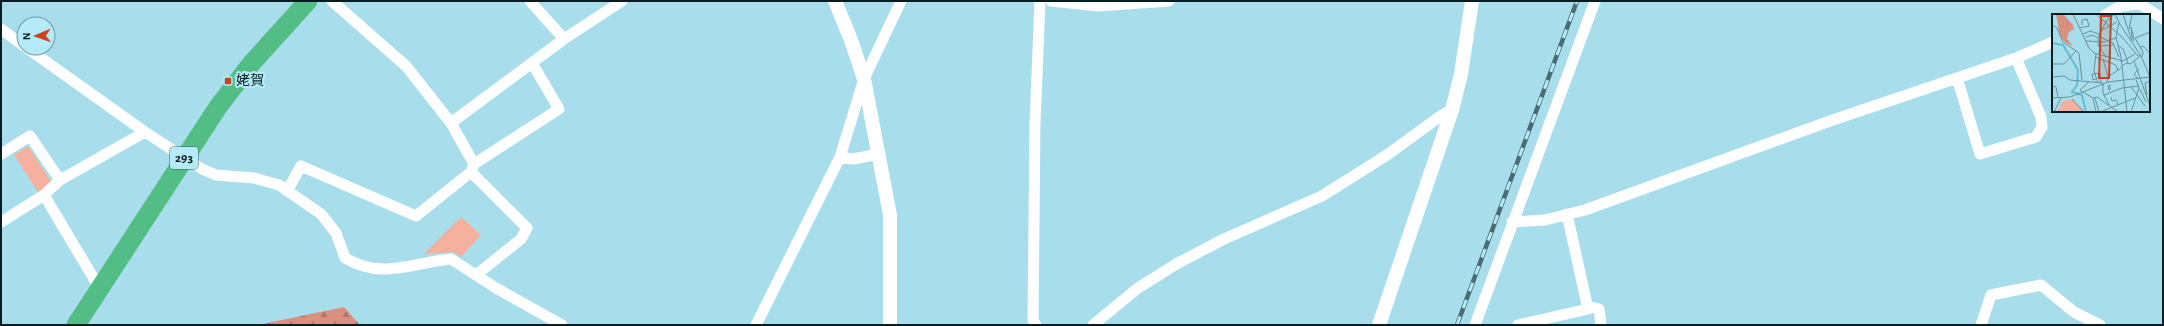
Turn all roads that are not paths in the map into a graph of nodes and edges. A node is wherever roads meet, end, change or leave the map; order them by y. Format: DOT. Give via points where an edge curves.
graph roads {
  1 [pos="308,1"];
  2 [pos="332,1"];
  3 [pos="530,1"];
  4 [pos="622,1"];
  5 [pos="835,1"];
  6 [pos="901,1"];
  7 [pos="1040,1"];
  8 [pos="1052,1"];
  9 [pos="1169,1"];
  10 [pos="1472,1"];
  11 [pos="1595,1"];
  12 [pos="2140,2"];
  13 [pos="2120,4"];
  14 [pos="2106,14"];
  15 [pos="2163,19"];
  16 [pos="1,29"];
  17 [pos="564,39"];
  18 [pos="16,40"];
  19 [pos="2052,42"];
  20 [pos="38,56"];
  21 [pos="2016,58"];
  22 [pos="532,63"];
  23 [pos="1957,78"];
  24 [pos="864,79"];
  25 [pos="1452,110"];
  26 [pos="452,123"];
  27 [pos="145,132"];
  28 [pos="1,154"];
  29 [pos="879,154"];
  30 [pos="840,156"];
  31 [pos="184,158"];
  32 [pos="472,168"];
  33 [pos="60,180"];
  34 [pos="287,191"];
  35 [pos="44,194"];
  36 [pos="1567,214"];
  37 [pos="1,222"];
  38 [pos="1512,222"];
  39 [pos="476,275"];
  40 [pos="100,289"];
  41 [pos="1587,306"];
  42 [pos="82,322"];
  43 [pos="562,325"];
  44 [pos="756,325"];
  45 [pos="890,325"];
  46 [pos="1036,325"];
  47 [pos="1093,325"];
  48 [pos="1379,325"];
  49 [pos="1475,325"];
  50 [pos="1518,325"];
  51 [pos="1601,325"];
  52 [pos="1981,325"];
  53 [pos="2100,325"];
  1 -- 31 [label="highway, 293" via="236,84"];
  2 -- 26 [label="street" via="406,66"];
  3 -- 17 [label="street"];
  4 -- 17 [label="street"];
  5 -- 24 [label="street"];
  6 -- 24 [label="street"];
  7 -- 46 [label="street" via="1035,123 1033,286"];
  8 -- 9 [label="street" via="1098,6"];
  10 -- 25 [label="street" via="1461,74"];
  11 -- 38 [label="street"];
  12 -- 13 [label="street"];
  12 -- 15 [label="street"];
  13 -- 14 [label="street"];
  16 -- 18 [label="street"];
  17 -- 22 [label="street"];
  19 -- 21 [label="street"];
  20 -- 27 [label="street"];
  21 -- 23 [label="street"];
  21 -- 23 [label="street" via="2041,117 2042,127 2036,137 1980,154"];
  22 -- 26 [label="street"];
  22 -- 32 [label="street" via="559,109"];
  23 -- 36 [label="street"];
  24 -- 29 [label="street"];
  24 -- 30 [label="street"];
  25 -- 47 [label="street" via="1388,155 1322,196 1224,239 1178,263 1138,288"];
  25 -- 48 [label="street"];
  26 -- 32 [label="street"];
  27 -- 31 [label="street"];
  27 -- 33 [label="street"];
  28 -- 33 [label="street" via="30,136"];
  29 -- 30 [label="street" via="853,159"];
  29 -- 45 [label="street" via="890,215"];
  30 -- 44 [label="street"];
  31 -- 34 [label="street" via="216,175 254,178 279,185"];
  31 -- 40 [label="highway, 293"];
  32 -- 34 [label="street" via="416,216 301,166"];
  32 -- 39 [label="street" via="527,228 521,239"];
  33 -- 35 [label="street"];
  34 -- 39 [label="street" via="321,214 336,233 345,258 357,266 382,270 451,259"];
  35 -- 37 [label="street"];
  35 -- 40 [label="street"];
  36 -- 38 [label="street" via="1545,220"];
  36 -- 41 [label="street"];
  38 -- 49 [label="street"];
  39 -- 43 [label="street"];
  40 -- 42 [label="highway, 293"];
  41 -- 50 [label="street" via="1588,309"];
  41 -- 51 [label="street" via="1599,309"];
  52 -- 53 [label="street" via="1991,295 2041,285 2074,312"];
}
